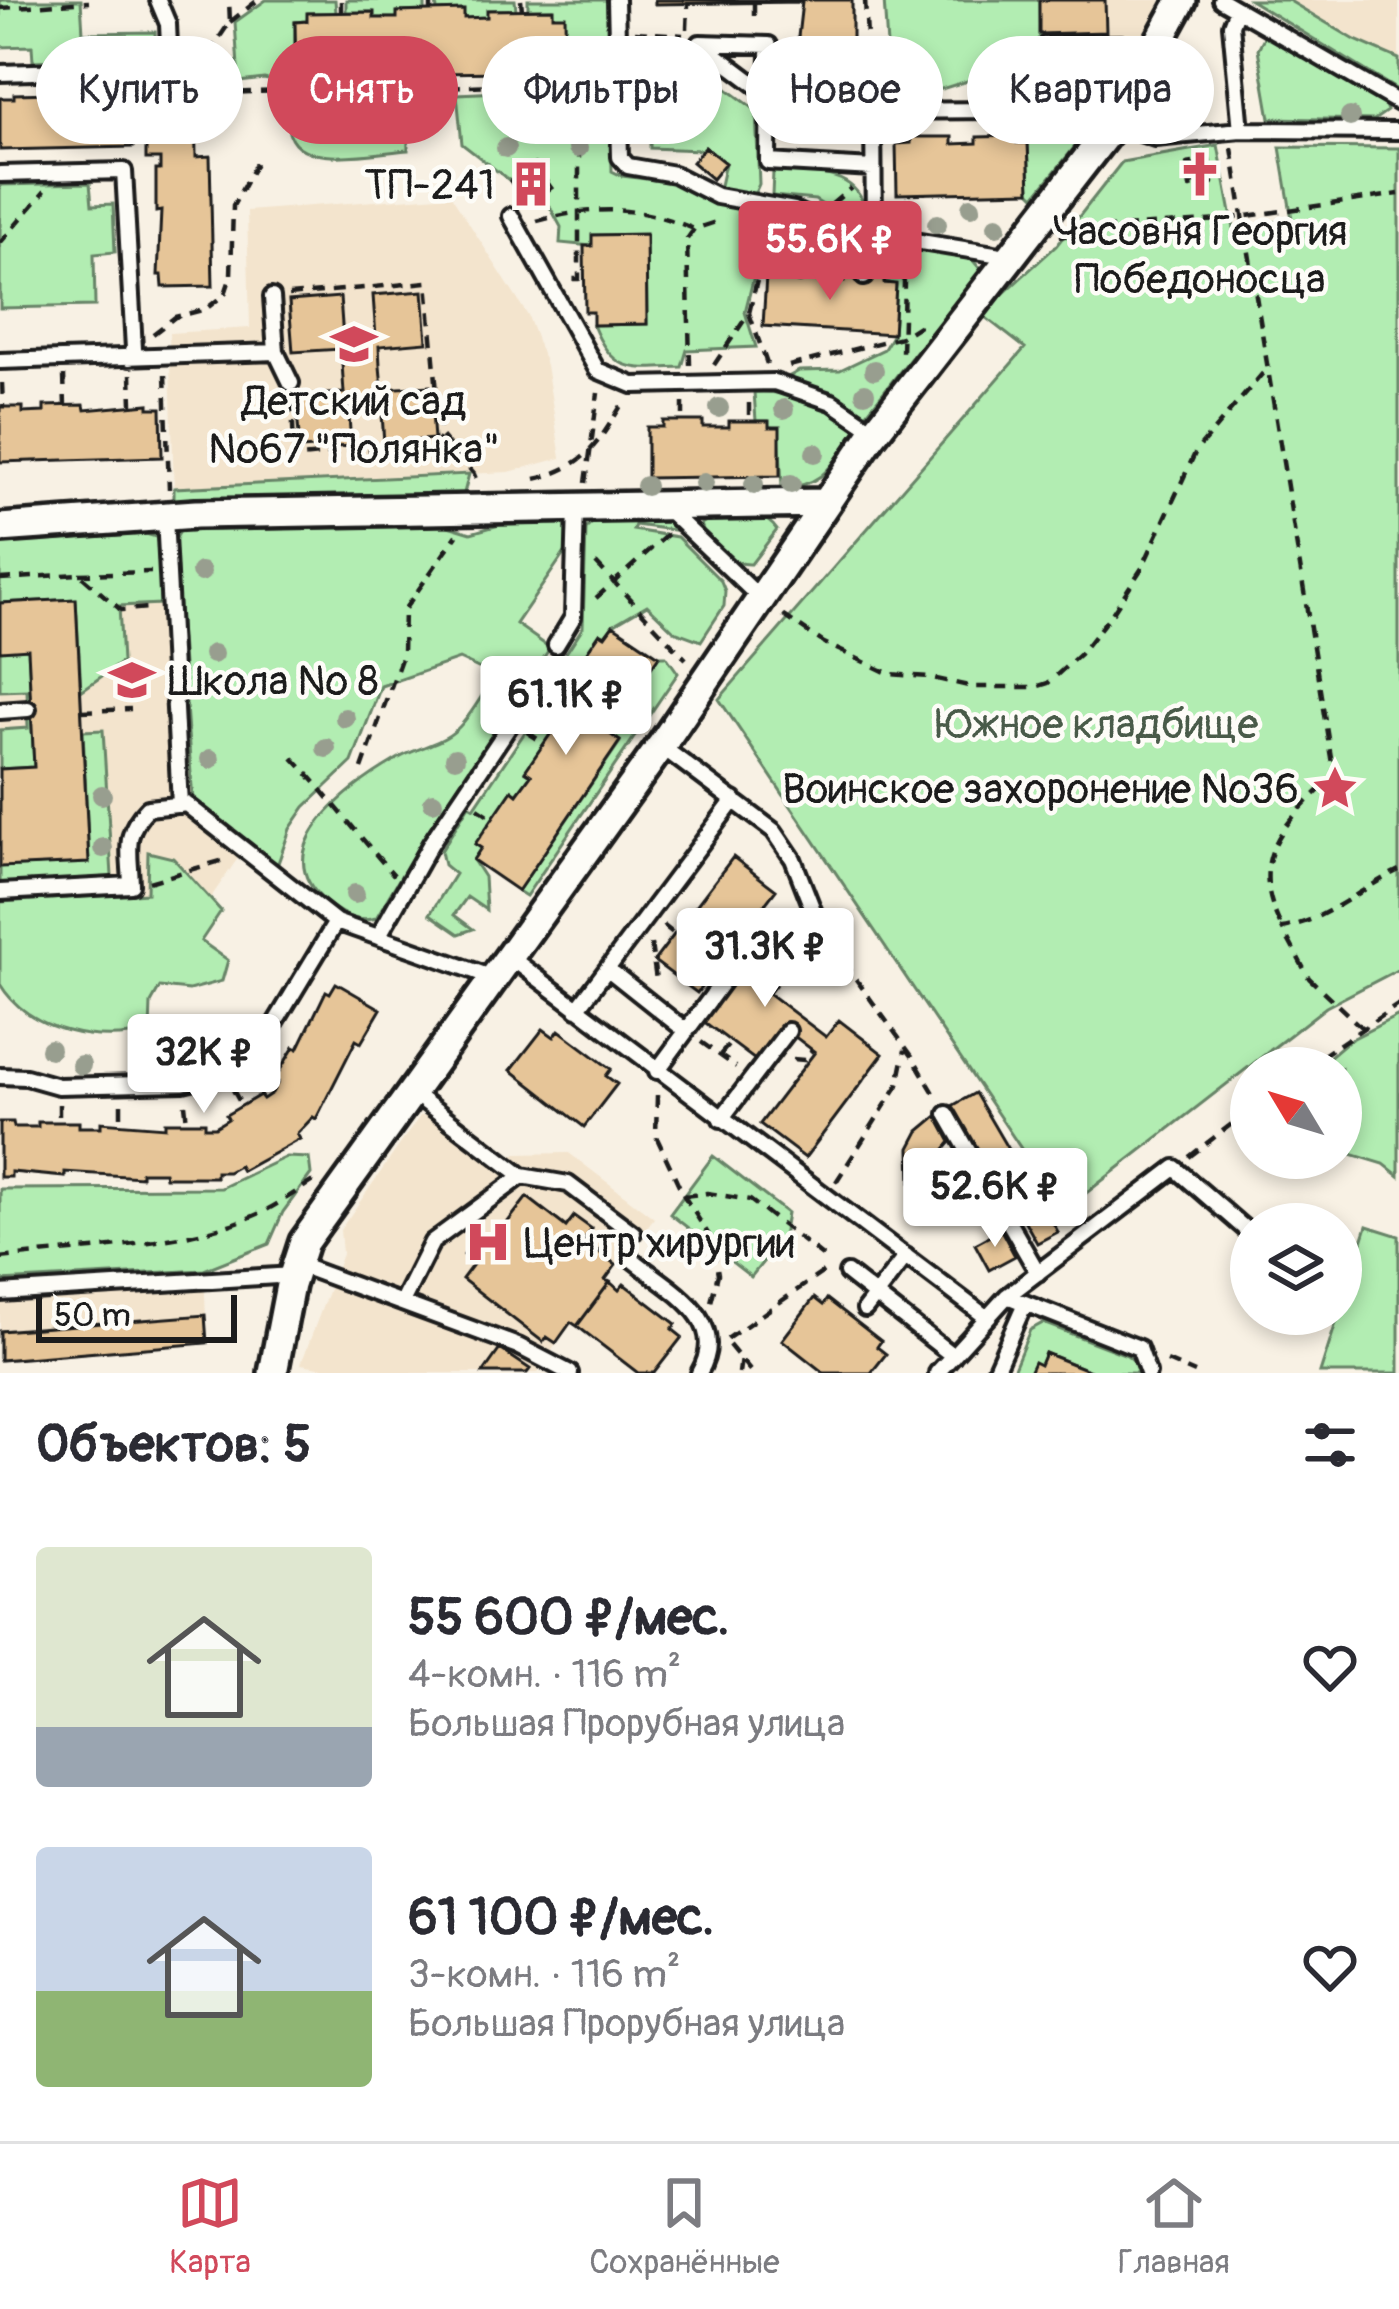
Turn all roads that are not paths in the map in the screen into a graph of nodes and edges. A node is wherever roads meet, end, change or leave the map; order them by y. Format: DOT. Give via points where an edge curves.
graph roads {
  1 [pos="158,0"];
  2 [pos="616,0"];
  3 [pos="1182,0"];
  4 [pos="1221,0"];
  5 [pos="1237,9"];
  6 [pos="169,36"];
  7 [pos="1164,36"];
  8 [pos="36,72"];
  9 [pos="0,73"];
  10 [pos="768,94"];
  11 [pos="1399,103"];
  12 [pos="967,114"];
  13 [pos="1399,131"];
  14 [pos="1236,136"];
  15 [pos="1214,137"];
  16 [pos="768,144"];
  17 [pos="1098,144"];
  18 [pos="873,168"];
  19 [pos="0,174"];
  20 [pos="802,214"];
  21 [pos="514,221"];
  22 [pos="870,233"];
  23 [pos="1017,251"];
  24 [pos="799,273"];
  25 [pos="864,277"];
  26 [pos="272,297"];
  27 [pos="276,352"];
  28 [pos="132,354"];
  29 [pos="1,361"];
  30 [pos="291,383"];
  31 [pos="876,432"];
  32 [pos="826,503"];
  33 [pos="580,506"];
  34 [pos="168,515"];
  35 [pos="666,520"];
  36 [pos="0,528"];
  37 [pos="761,599"];
  38 [pos="556,645"];
  39 [pos="28,709"];
  40 [pos="0,711"];
  41 [pos="512,722"];
  42 [pos="661,746"];
  43 [pos="734,800"];
  44 [pos="180,805"];
  45 [pos="0,892"];
  46 [pos="336,922"];
  47 [pos="820,928"];
  48 [pos="378,937"];
  49 [pos="502,967"];
  50 [pos="608,969"];
  51 [pos="723,981"];
  52 [pos="577,1010"];
  53 [pos="686,1030"];
  54 [pos="788,1031"];
  55 [pos="657,1071"];
  56 [pos="0,1076"];
  57 [pos="412,1092"];
  58 [pos="945,1112"];
  59 [pos="722,1119"];
  60 [pos="522,1176"];
  61 [pos="1230,1216"];
  62 [pos="633,1233"];
  63 [pos="906,1256"];
  64 [pos="633,1260"];
  65 [pos="295,1269"];
  66 [pos="847,1273"];
  67 [pos="1038,1273"];
  68 [pos="0,1293"];
  69 [pos="875,1295"];
  70 [pos="1007,1296"];
  71 [pos="402,1302"];
  72 [pos="1025,1303"];
  73 [pos="865,1309"];
  74 [pos="986,1317"];
  75 [pos="952,1356"];
  76 [pos="273,1373"];
  77 [pos="570,1373"];
  78 [pos="699,1373"];
  79 [pos="938,1373"];
  80 [pos="994,1373"];
  81 [pos="1148,1373"];
  1 -- 6 [label="lane"];
  2 -- 20 [label="lane" via="620,157 717,196"];
  3 -- 7 [label="street"];
  4 -- 5 [label="lane"];
  5 -- 11 [label="lane"];
  5 -- 14 [label="lane"];
  8 -- 9 [label="lane"];
  10 -- 10 [label="lane" via="769,45 700,43 734,69"];
  12 -- 18 [label="lane" via="873,112"];
  13 -- 14 [label="lane"];
  14 -- 15 [label="lane"];
  16 -- 18 [label="lane" via="768,162"];
  17 -- 23 [label="street"];
  18 -- 22 [label="lane"];
  19 -- 28 [label="lane" via="124,171"];
  20 -- 22 [label="lane"];
  20 -- 24 [label="lane"];
  21 -- 31 [label="lane" via="597,370 633,385 774,382 832,402"];
  22 -- 23 [label="lane"];
  22 -- 25 [label="lane"];
  23 -- 31 [label="street"];
  26 -- 27 [label="lane"];
  27 -- 28 [label="lane"];
  27 -- 30 [label="lane"];
  28 -- 29 [label="lane"];
  31 -- 32 [label="street"];
  32 -- 35 [label="street"];
  32 -- 37 [label="street"];
  33 -- 34 [label="street"];
  33 -- 35 [label="street"];
  33 -- 38 [label="lane" via="574,617"];
  34 -- 36 [label="street"];
  34 -- 44 [label="lane"];
  35 -- 37 [label="lane"];
  37 -- 42 [label="street"];
  39 -- 40 [label="lane"];
  41 -- 48 [label="lane"];
  42 -- 43 [label="lane"];
  42 -- 49 [label="street"];
  43 -- 47 [label="lane" via="794,859"];
  43 -- 50 [label="lane"];
  44 -- 45 [label="lane" via="148,808 134,823 131,885"];
  44 -- 46 [label="lane"];
  46 -- 48 [label="lane"];
  46 -- 56 [label="lane" via="260,1048 224,1073 183,1083 58,1086"];
  48 -- 49 [label="lane"];
  49 -- 52 [label="lane"];
  49 -- 57 [label="street"];
  50 -- 52 [label="lane"];
  50 -- 53 [label="lane"];
  51 -- 53 [label="lane"];
  52 -- 55 [label="lane"];
  53 -- 55 [label="lane"];
  54 -- 59 [label="lane"];
  55 -- 59 [label="lane"];
  57 -- 60 [label="lane"];
  57 -- 65 [label="street" via="304,1242"];
  58 -- 67 [label="lane"];
  59 -- 63 [label="lane"];
  60 -- 62 [label="lane" via="568,1184"];
  60 -- 71 [label="lane" via="432,1243"];
  61 -- 67 [label="lane" via="1174,1168"];
  63 -- 69 [label="lane"];
  63 -- 74 [label="lane"];
  64 -- 78 [label="lane" via="706,1321 710,1343"];
  65 -- 68 [label="lane"];
  65 -- 71 [label="lane"];
  65 -- 76 [label="street"];
  66 -- 69 [label="lane"];
  67 -- 70 [label="lane"];
  69 -- 73 [label="lane"];
  69 -- 75 [label="lane"];
  70 -- 72 [label="lane"];
  70 -- 74 [label="lane"];
  71 -- 77 [label="lane"];
  72 -- 80 [label="lane"];
  72 -- 81 [label="lane" via="1139,1348"];
  74 -- 75 [label="lane"];
  75 -- 79 [label="lane"];
}
